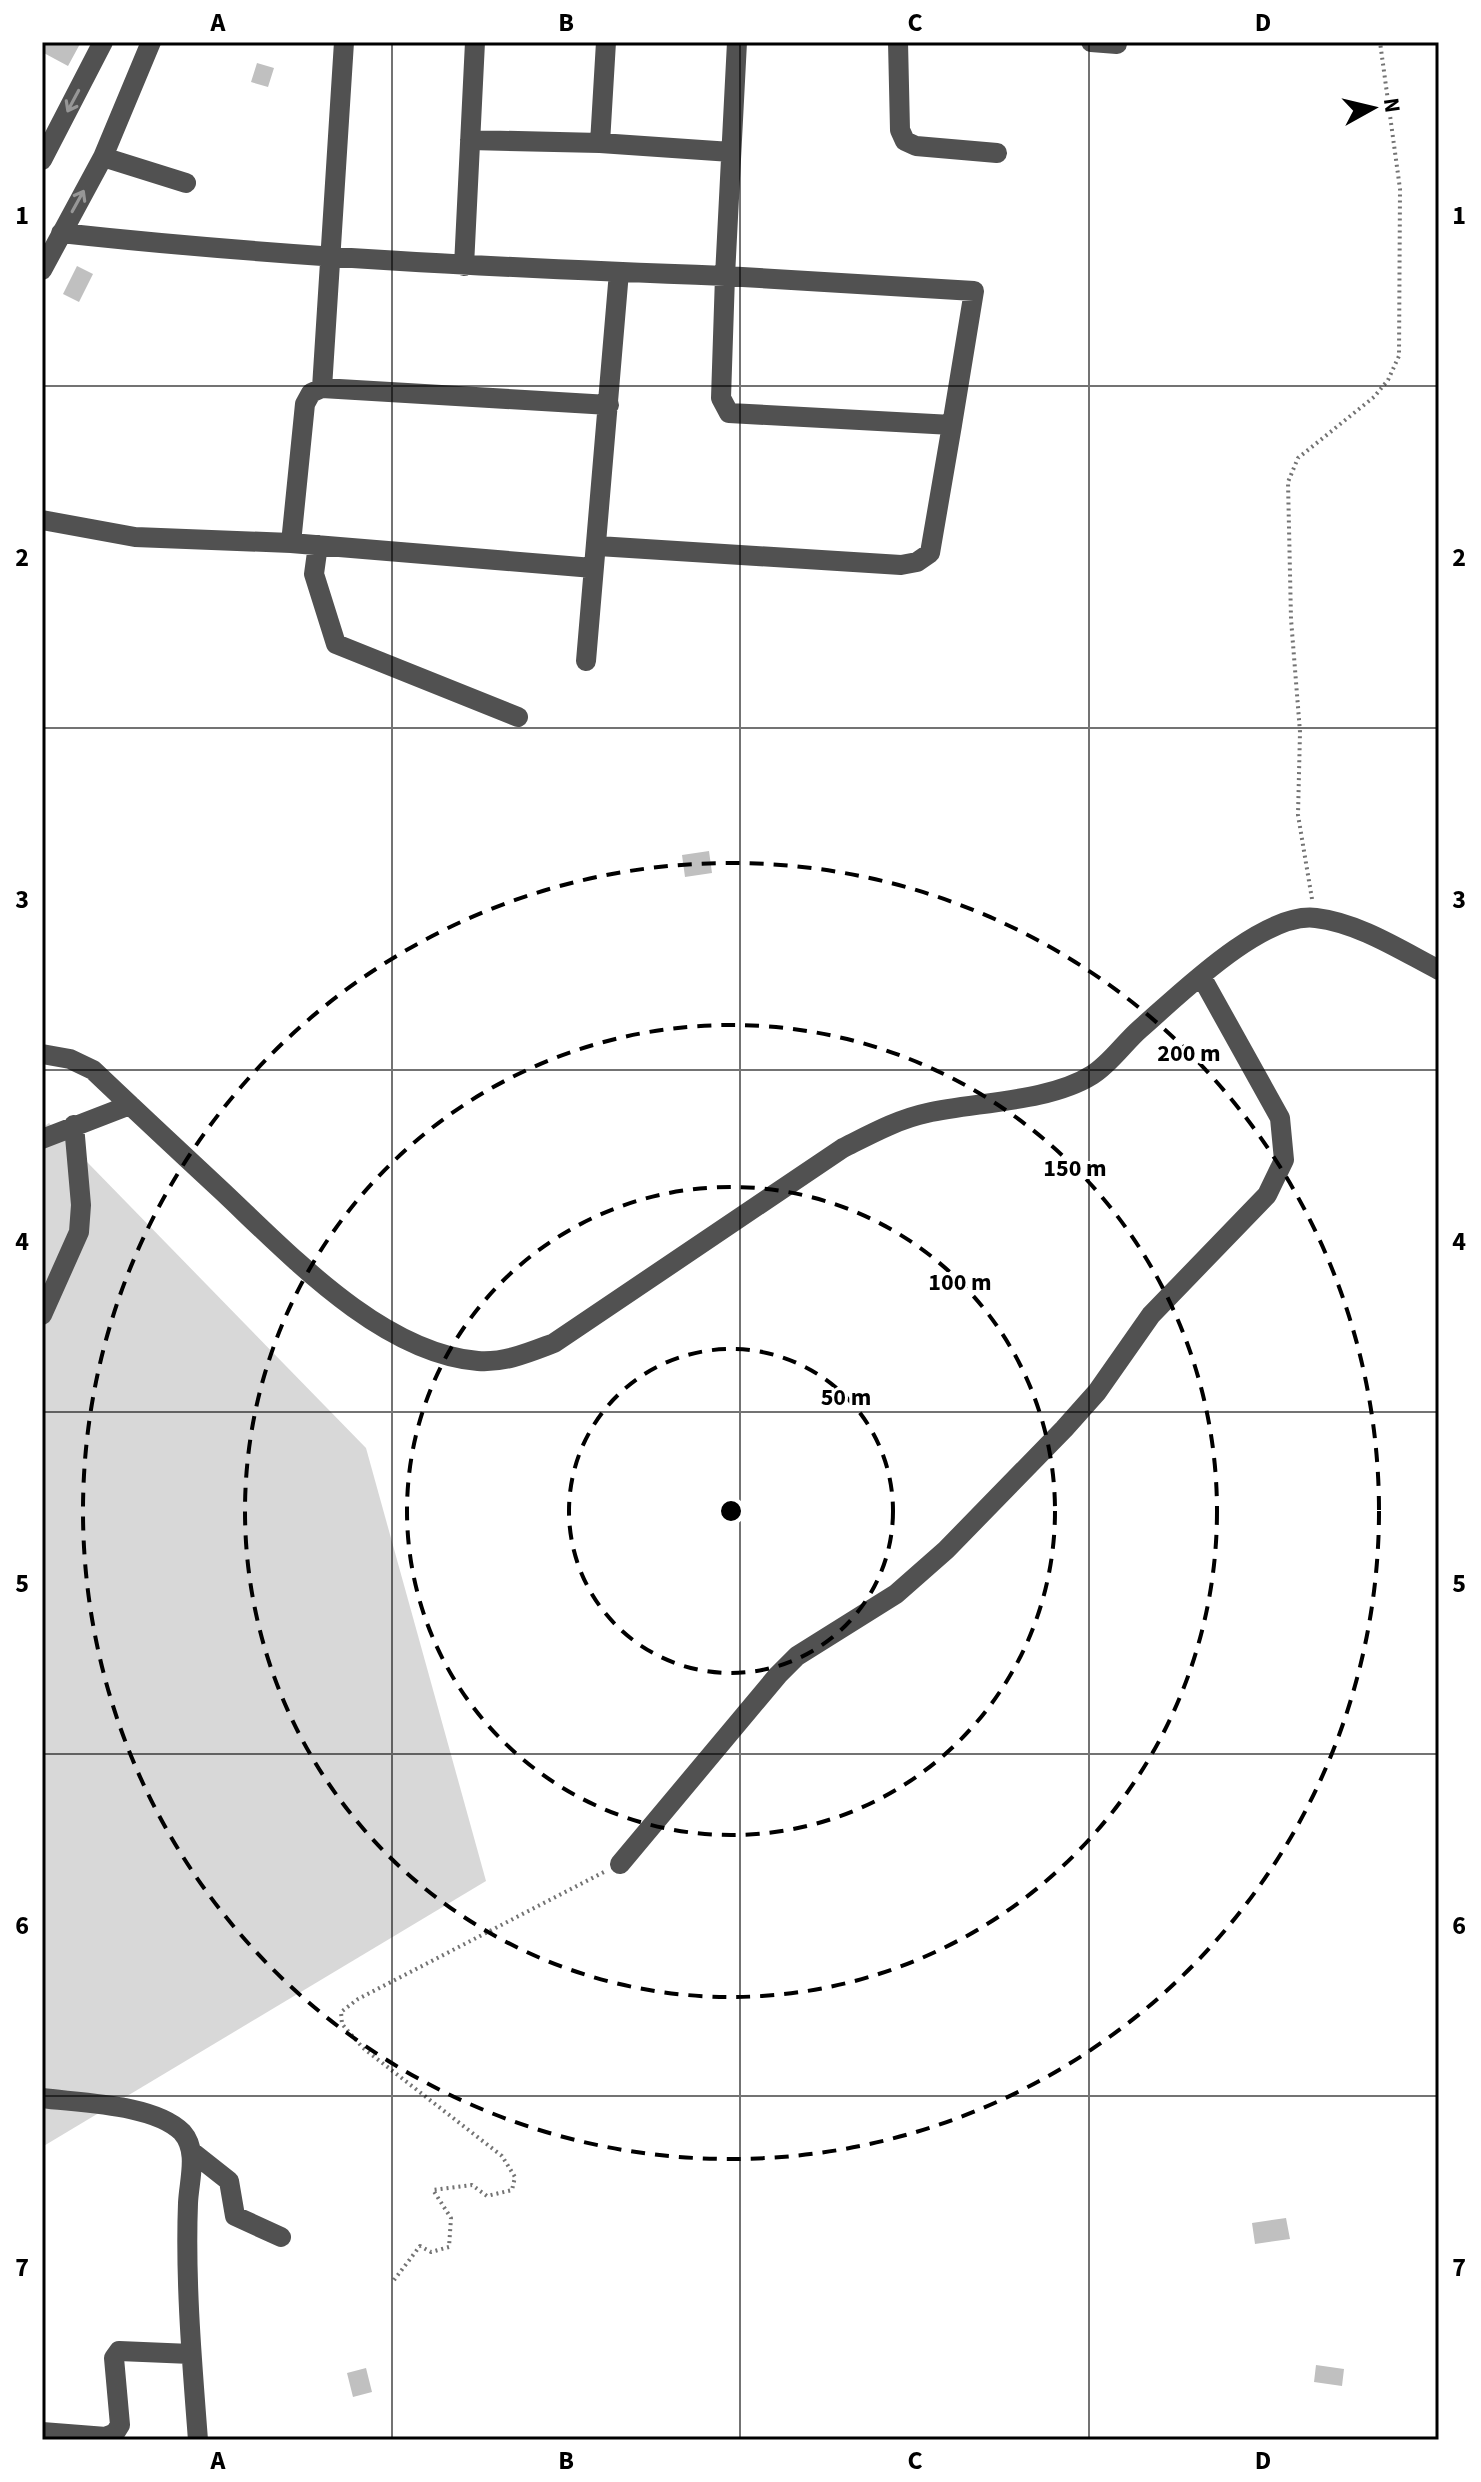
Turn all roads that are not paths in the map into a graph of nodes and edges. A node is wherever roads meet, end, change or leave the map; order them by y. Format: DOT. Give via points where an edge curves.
graph roads {
  1 [pos="103,42"];
  2 [pos="151,42"];
  3 [pos="344,42"];
  4 [pos="475,42"];
  5 [pos="606,42"];
  6 [pos="737,42"];
  7 [pos="898,42"];
  8 [pos="1091,42"];
  9 [pos="1117,44"];
  10 [pos="49,128"];
  11 [pos="470,140"];
  12 [pos="600,143"];
  13 [pos="731,152"];
  14 [pos="997,153"];
  15 [pos="103,157"];
  16 [pos="42,160"];
  17 [pos="186,183"];
  18 [pos="61,233"];
  19 [pos="332,255"];
  20 [pos="464,266"];
  21 [pos="42,270"];
  22 [pos="619,272"];
  23 [pos="725,276"];
  24 [pos="322,388"];
  25 [pos="609,405"];
  26 [pos="952,425"];
  27 [pos="42,520"];
  28 [pos="291,543"];
  29 [pos="318,545"];
  30 [pos="598,546"];
  31 [pos="593,568"];
  32 [pos="586,661"];
  33 [pos="518,717"];
  34 [pos="1439,970"];
  35 [pos="1201,976"];
  36 [pos="42,1054"];
  37 [pos="130,1105"];
  38 [pos="74,1125"];
  39 [pos="42,1139"];
  40 [pos="42,1315"];
  41 [pos="620,1864"];
  42 [pos="42,2098"];
  43 [pos="191,2151"];
  44 [pos="281,2237"];
  45 [pos="191,2354"];
  46 [pos="42,2432"];
  47 [pos="198,2440"];
  1 -- 10 [label="street, one-way"];
  2 -- 15 [label="street"];
  3 -- 19 [label="street"];
  4 -- 11 [label="street"];
  5 -- 12 [label="street"];
  6 -- 13 [label="street"];
  7 -- 14 [label="street" via="900,130 905,141"];
  8 -- 9 [label="street"];
  10 -- 16 [label="street"];
  11 -- 12 [label="street"];
  11 -- 20 [label="street"];
  12 -- 13 [label="street"];
  13 -- 23 [label="street"];
  15 -- 17 [label="street"];
  18 -- 15 [label="street, one-way"];
  18 -- 19 [label="street" via="203,249"];
  18 -- 21 [label="street"];
  19 -- 20 [label="street"];
  19 -- 24 [label="street"];
  20 -- 22 [label="street"];
  22 -- 23 [label="street"];
  22 -- 25 [label="street"];
  23 -- 26 [label="street" via="721,398 729,413"];
  23 -- 26 [label="street" via="974,291"];
  24 -- 25 [label="street"];
  24 -- 28 [label="street" via="305,404"];
  25 -- 30 [label="street"];
  26 -- 30 [label="street" via="930,553 917,562"];
  27 -- 28 [label="street" via="135,537"];
  28 -- 29 [label="street"];
  29 -- 31 [label="street"];
  29 -- 33 [label="street" via="314,574 336,644"];
  30 -- 31 [label="street"];
  31 -- 32 [label="street"];
  34 -- 35 [label="street" via="1375,937 1315,917 1276,926"];
  35 -- 37 [label="street" via="1093,1075 1063,1088 923,1113 869,1134 554,1343 517,1357 478,1361 427,1348 376,1323 297,1261"];
  35 -- 41 [label="street" via="1280,1118 1284,1160 1267,1195 1151,1315 1064,1429 946,1550 896,1594 797,1656 778,1675"];
  36 -- 37 [label="street" via="93,1070"];
  37 -- 38 [label="street"];
  38 -- 39 [label="street"];
  38 -- 40 [label="street" via="79,1232"];
  42 -- 43 [label="street" via="165,2119 184,2134"];
  43 -- 44 [label="street" via="229,2181 235,2216"];
  43 -- 45 [label="street"];
  45 -- 46 [label="street" via="119,2351 114,2358 120,2425 115,2433 106,2437"];
  45 -- 47 [label="street"];
}
